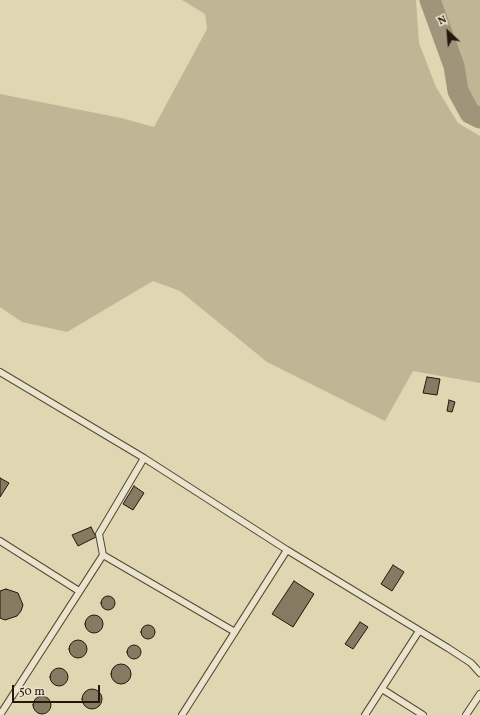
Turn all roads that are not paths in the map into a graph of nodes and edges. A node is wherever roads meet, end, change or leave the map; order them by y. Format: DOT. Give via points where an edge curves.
graph roads {
  1 [pos="1,374"];
  2 [pos="144,458"];
  3 [pos="0,541"];
  4 [pos="287,550"];
  5 [pos="103,555"];
  6 [pos="79,591"];
  7 [pos="419,631"];
  8 [pos="235,632"];
  9 [pos="480,673"];
  10 [pos="382,690"];
  11 [pos="480,694"];
  12 [pos="0,715"];
  13 [pos="182,715"];
  14 [pos="366,715"];
  15 [pos="423,715"];
  16 [pos="466,715"];
  1 -- 2 [label="lane"];
  2 -- 4 [label="lane"];
  2 -- 5 [label="lane" via="99,534"];
  3 -- 6 [label="lane"];
  4 -- 7 [label="lane"];
  4 -- 8 [label="lane"];
  5 -- 6 [label="lane"];
  5 -- 8 [label="lane"];
  6 -- 12 [label="lane"];
  7 -- 9 [label="lane" via="471,663"];
  7 -- 10 [label="lane"];
  8 -- 13 [label="lane"];
  10 -- 14 [label="lane"];
  10 -- 15 [label="lane"];
  11 -- 16 [label="lane"];
}
